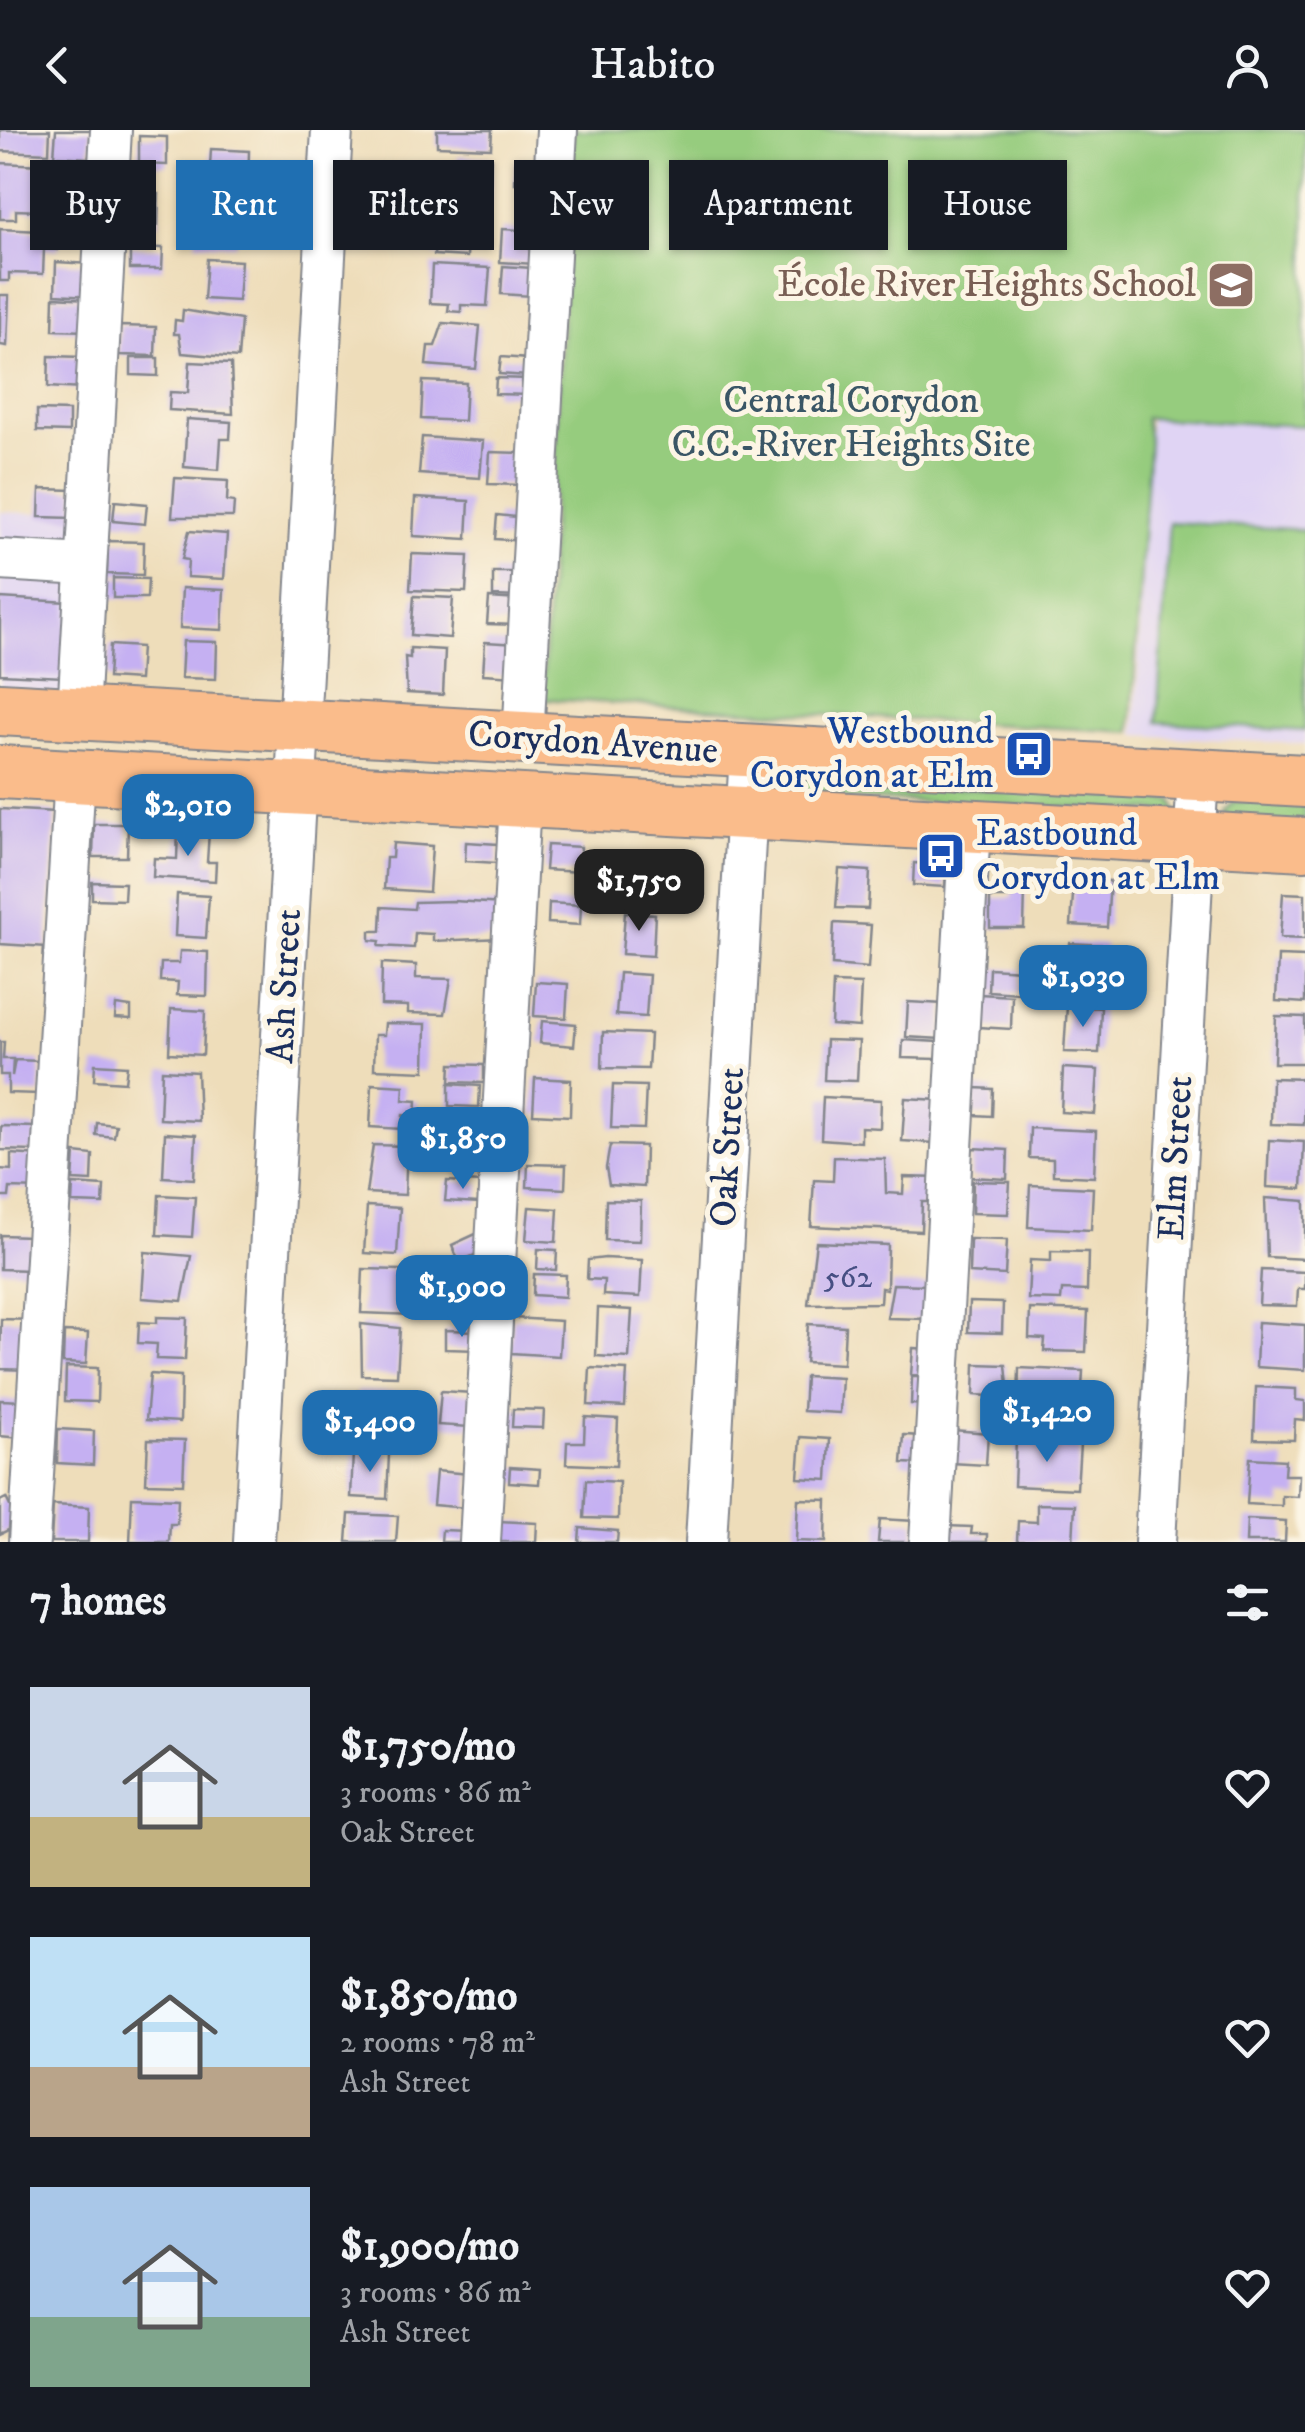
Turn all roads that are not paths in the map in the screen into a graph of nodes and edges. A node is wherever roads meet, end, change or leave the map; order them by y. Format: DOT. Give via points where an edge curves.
graph roads {
  1 [pos="111,130"];
  2 [pos="332,130"];
  3 [pos="556,130"];
  4 [pos="0,560"];
  5 [pos="86,565"];
  6 [pos="0,709"];
  7 [pos="78,713"];
  8 [pos="298,724"];
  9 [pos="523,738"];
  10 [pos="750,752"];
  11 [pos="0,772"];
  12 [pos="1198,775"];
  13 [pos="74,776"];
  14 [pos="1305,781"];
  15 [pos="296,788"];
  16 [pos="520,800"];
  17 [pos="747,815"];
  18 [pos="970,826"];
  19 [pos="1194,838"];
  20 [pos="1305,844"];
  21 [pos="29,1542"];
  22 [pos="254,1542"];
  23 [pos="480,1542"];
  24 [pos="706,1542"];
  25 [pos="930,1542"];
  26 [pos="1156,1542"];
  1 -- 5 [label="street"];
  2 -- 8 [label="street, Ash Street"];
  3 -- 9 [label="street"];
  4 -- 5 [label="street"];
  5 -- 7 [label="street"];
  6 -- 7 [label="main road, Corydon Avenue"];
  7 -- 8 [label="main road, Corydon Avenue"];
  8 -- 9 [label="main road, Corydon Avenue"];
  8 -- 15 [label="street, Ash Street"];
  9 -- 10 [label="main road, Corydon Avenue"];
  10 -- 12 [label="main road, Corydon Avenue"];
  10 -- 17 [label="street, Oak Street"];
  11 -- 13 [label="main road, Corydon Avenue"];
  12 -- 14 [label="main road, Corydon Avenue"];
  12 -- 19 [label="street, Elm Street"];
  13 -- 15 [label="main road, Corydon Avenue"];
  13 -- 21 [label="street"];
  15 -- 16 [label="main road, Corydon Avenue"];
  15 -- 22 [label="street, Ash Street"];
  16 -- 17 [label="main road, Corydon Avenue"];
  16 -- 23 [label="street"];
  17 -- 18 [label="main road, Corydon Avenue"];
  17 -- 24 [label="street, Oak Street"];
  18 -- 19 [label="main road, Corydon Avenue"];
  18 -- 25 [label="street"];
  19 -- 20 [label="main road, Corydon Avenue"];
  19 -- 26 [label="street, Elm Street"];
}
